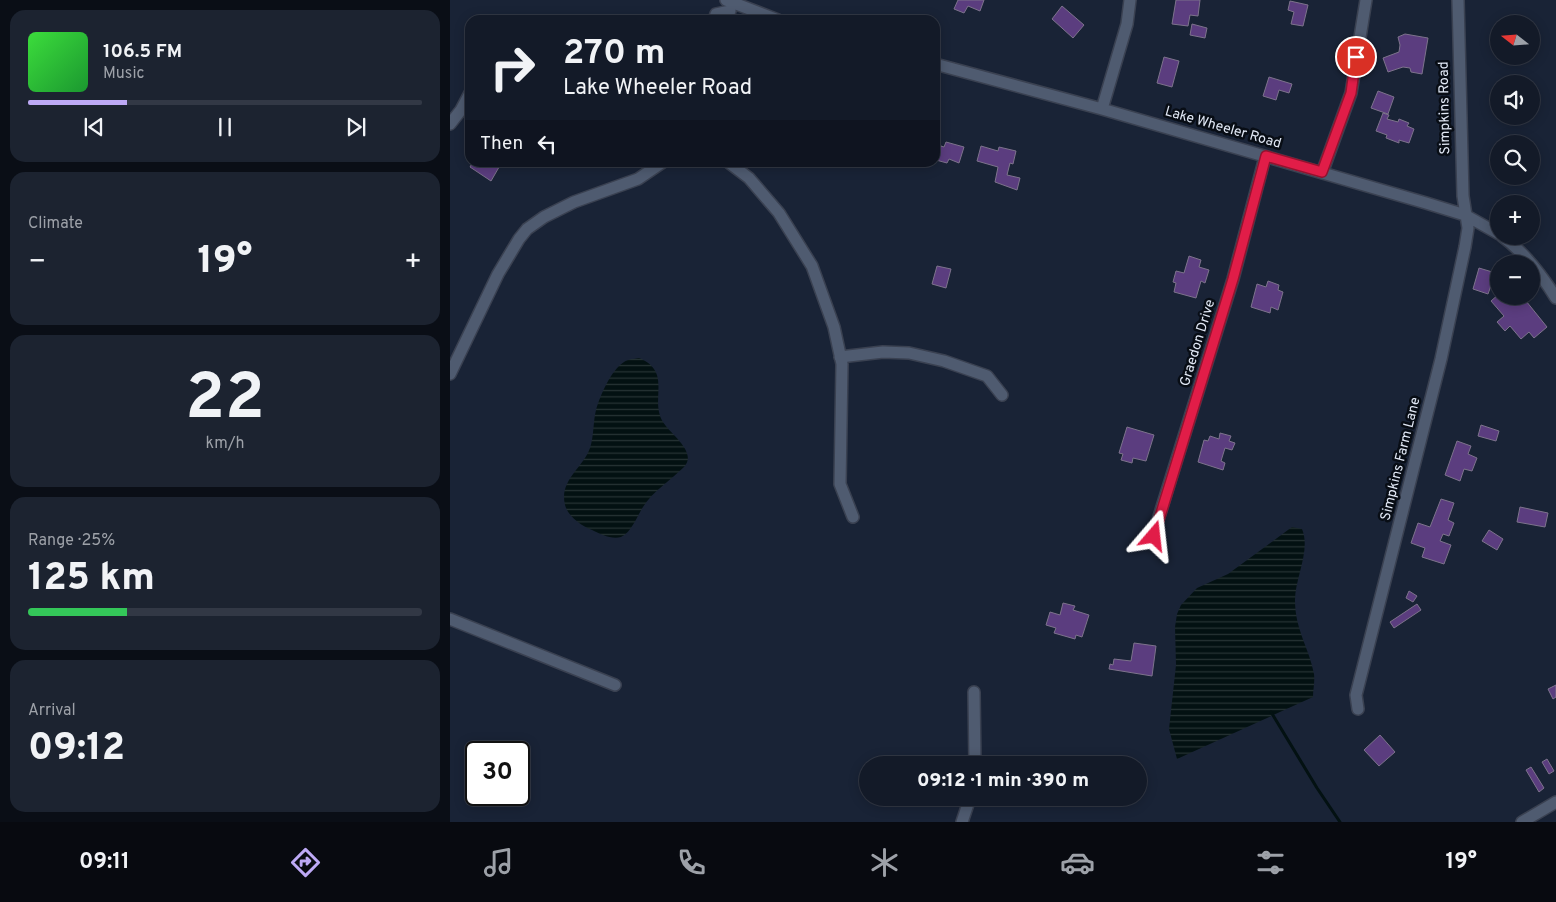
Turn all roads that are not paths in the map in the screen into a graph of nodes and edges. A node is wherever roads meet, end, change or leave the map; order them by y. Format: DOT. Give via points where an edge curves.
graph roads {
  1 [pos="1130,0"];
  2 [pos="1366,0"];
  3 [pos="1458,0"];
  4 [pos="731,8"];
  5 [pos="716,15"];
  6 [pos="758,15"];
  7 [pos="940,65"];
  8 [pos="465,102"];
  9 [pos="1102,109"];
  10 [pos="450,124"];
  11 [pos="1266,156"];
  12 [pos="656,167"];
  13 [pos="735,167"];
  14 [pos="1322,172"];
  15 [pos="1465,215"];
  16 [pos="1490,229"];
  17 [pos="1514,245"];
  18 [pos="1556,298"];
  19 [pos="840,357"];
  20 [pos="450,374"];
  21 [pos="1002,395"];
  22 [pos="853,517"];
  23 [pos="1154,536"];
  24 [pos="450,618"];
  25 [pos="615,685"];
  26 [pos="974,692"];
  27 [pos="1358,709"];
  28 [pos="975,756"];
  29 [pos="1556,802"];
  30 [pos="967,806"];
  31 [pos="962,822"];
  32 [pos="1522,822"];
  1 -- 9 [label="street" via="1127,24"];
  2 -- 14 [label="street" via="1351,93"];
  3 -- 15 [label="street, Simpkins Road"];
  4 -- 5 [label="street"];
  4 -- 6 [label="street"];
  7 -- 9 [label="street, Lake Wheeler Road"];
  8 -- 10 [label="street"];
  9 -- 11 [label="street, Lake Wheeler Road"];
  11 -- 14 [label="street, Lake Wheeler Road"];
  11 -- 23 [label="street, Graedon Drive" via="1233,279"];
  12 -- 20 [label="street" via="638,179 574,202 527,228 498,274"];
  13 -- 19 [label="street" via="749,178 779,213 812,266 834,327"];
  14 -- 15 [label="street, Lake Wheeler Road"];
  15 -- 16 [label="street, Lake Wheeler Road"];
  15 -- 27 [label="street, Simpkins Farm Lane" via="1468,228 1465,247 1441,359 1356,695"];
  17 -- 18 [label="street" via="1538,271"];
  19 -- 21 [label="street" via="883,352 909,353 944,361 987,376"];
  19 -- 22 [label="street" via="840,484"];
  24 -- 25 [label="street"];
  26 -- 28 [label="street"];
  29 -- 32 [label="street"];
  30 -- 31 [label="street"];
}
